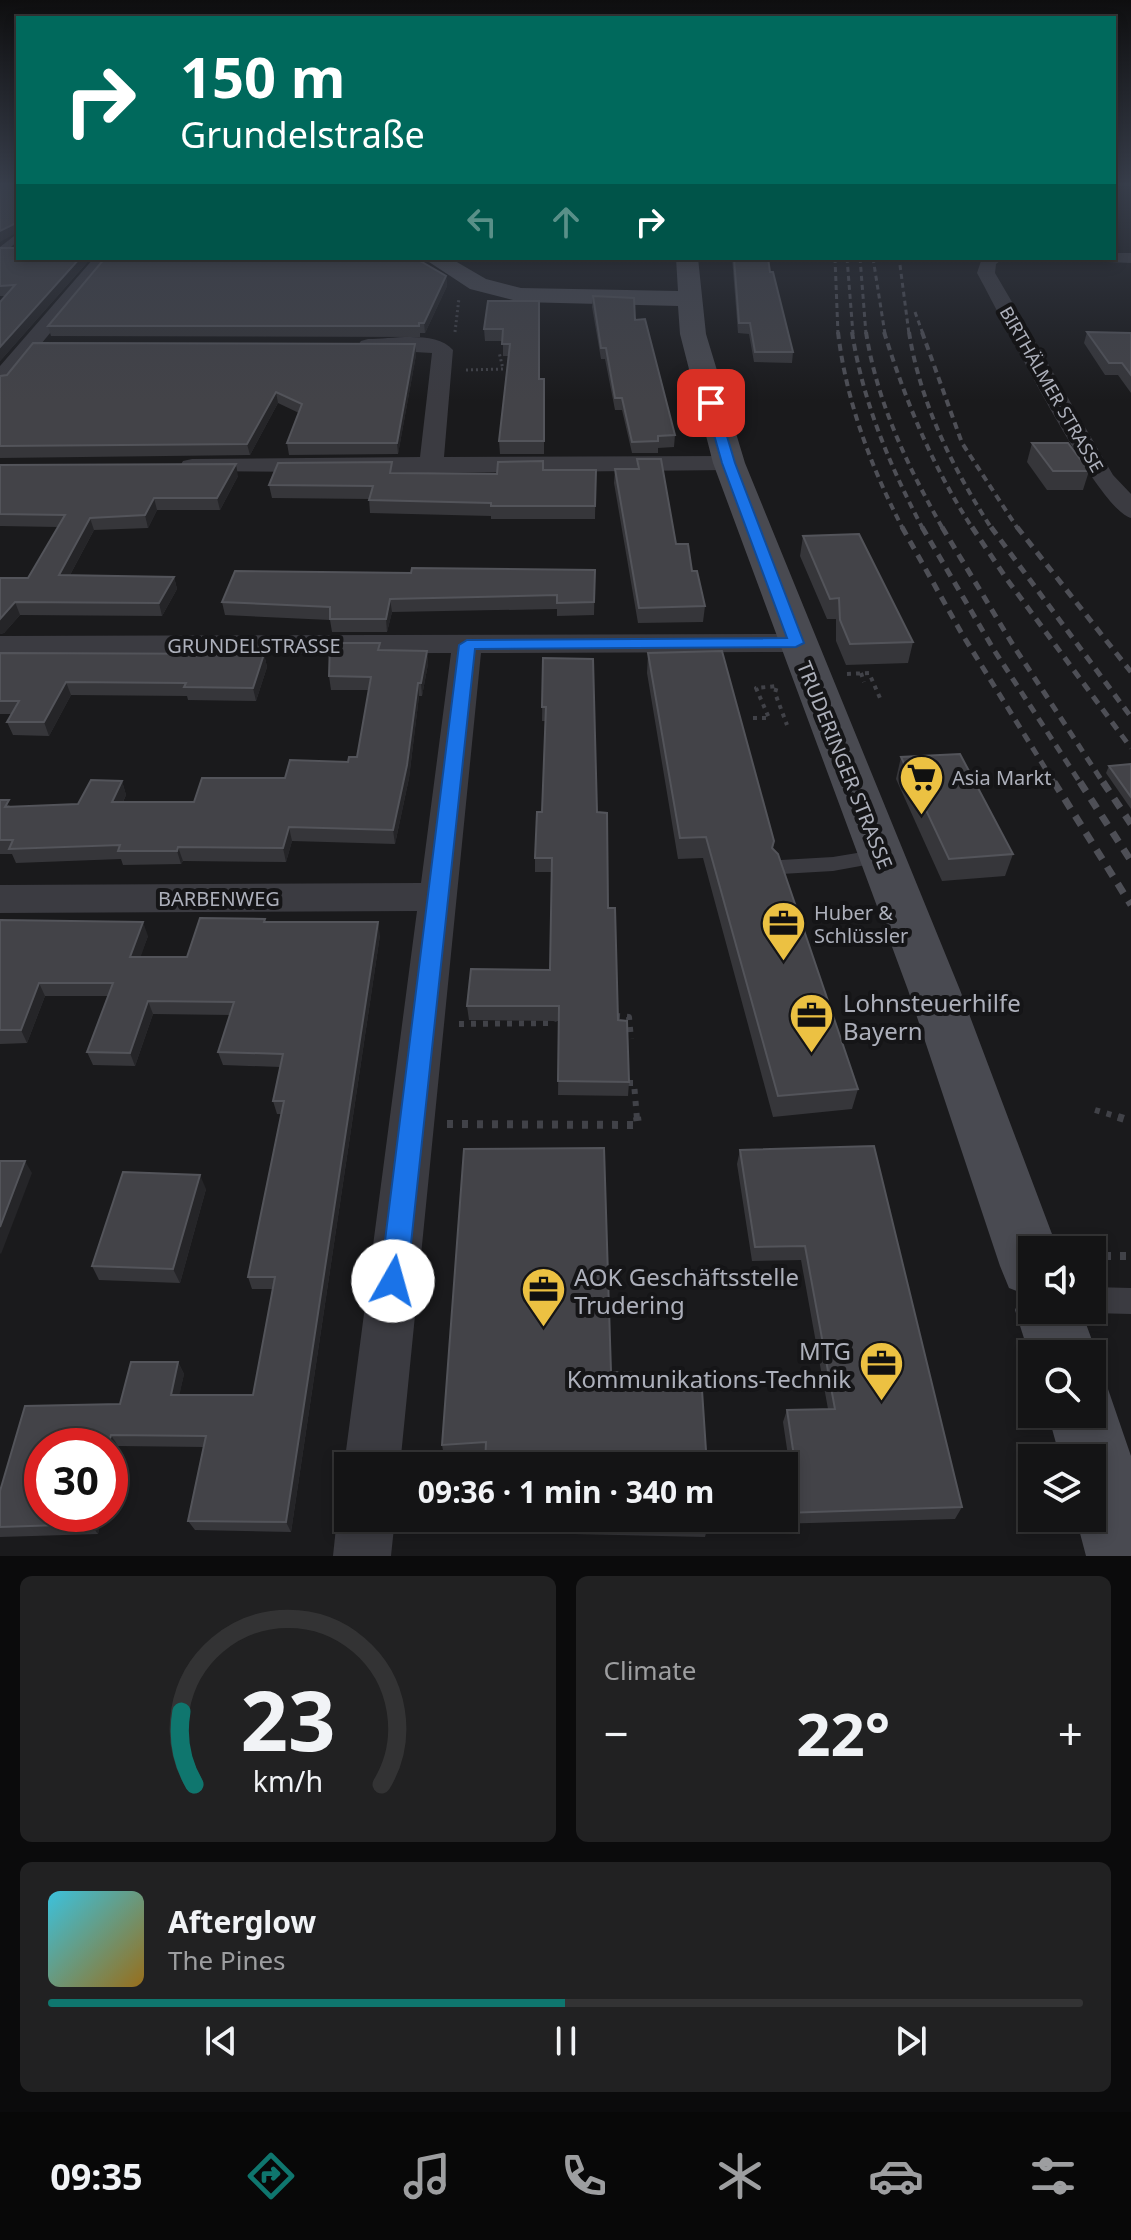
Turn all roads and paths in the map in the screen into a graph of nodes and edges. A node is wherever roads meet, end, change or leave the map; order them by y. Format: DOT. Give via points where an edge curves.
graph roads {
  1 [pos="101,260"];
  2 [pos="437,260"];
  3 [pos="991,260"];
  4 [pos="688,279"];
  5 [pos="459,301"];
  6 [pos="454,339"];
  7 [pos="32,345"];
  8 [pos="57,345"];
  9 [pos="354,345"];
  10 [pos="499,352"];
  11 [pos="453,370"];
  12 [pos="0,379"];
  13 [pos="729,463"];
  14 [pos="175,466"];
  15 [pos="431,466"];
  16 [pos="1131,510"];
  17 [pos="796,643"];
  18 [pos="0,645"];
  19 [pos="467,645"];
  20 [pos="864,682"];
  21 [pos="777,686"];
  22 [pos="775,693"];
  23 [pos="880,698"];
  24 [pos="753,718"];
  25 [pos="787,725"];
  26 [pos="881,856"];
  27 [pos="781,867"];
  28 [pos="437,897"];
  29 [pos="0,899"];
  30 [pos="564,1012"];
  31 [pos="613,1016"];
  32 [pos="446,1024"];
  33 [pos="631,1039"];
  34 [pos="628,1083"];
  35 [pos="1095,1110"];
  36 [pos="1131,1121"];
  37 [pos="436,1124"];
  38 [pos="1021,1236"];
  39 [pos="1106,1256"];
  40 [pos="1126,1256"];
  41 [pos="1106,1300"];
  42 [pos="1131,1301"];
  43 [pos="1087,1428"];
  44 [pos="374,1452"];
  45 [pos="365,1532"];
  46 [pos="362,1556"];
  47 [pos="1124,1556"];
  1 -- 7 [label="street"];
  2 -- 4 [label="street" via="478,284 521,295"];
  3 -- 16 [label="street, BIRTHÄLMER STRASSE" via="986,273 1026,345 1103,478"];
  4 -- 13 [label="street, TRUDERINGER STRASSE" via="702,374"];
  5 -- 6 [label="path"];
  7 -- 8 [label="street"];
  7 -- 12 [label="street"];
  9 -- 15 [label="street" via="432,345 443,350"];
  10 -- 11 [label="path" via="503,369"];
  13 -- 15 [label="street"];
  13 -- 17 [label="street, TRUDERINGER STRASSE"];
  14 -- 15 [label="street"];
  17 -- 19 [label="street, GRUNDELSTRASSE"];
  17 -- 26 [label="street, TRUDERINGER STRASSE"];
  18 -- 19 [label="street, GRUNDELSTRASSE"];
  19 -- 28 [label="street"];
  20 -- 23 [label="path" via="861,673 869,673"];
  21 -- 24 [label="path" via="756,688 769,718"];
  22 -- 25 [label="path"];
  26 -- 27 [label="lane"];
  26 -- 38 [label="street, TRUDERINGER STRASSE"];
  28 -- 29 [label="street, BARBENWEG"];
  28 -- 44 [label="street"];
  30 -- 32 [label="path" via="555,1013 553,1023"];
  31 -- 33 [label="path" via="629,1017"];
  34 -- 37 [label="path" via="634,1083 638,1125"];
  35 -- 36 [label="path"];
  39 -- 40 [label="path"];
  41 -- 42 [label="lane"];
  43 -- 47 [label="street"];
  45 -- 46 [label="street"];
}
